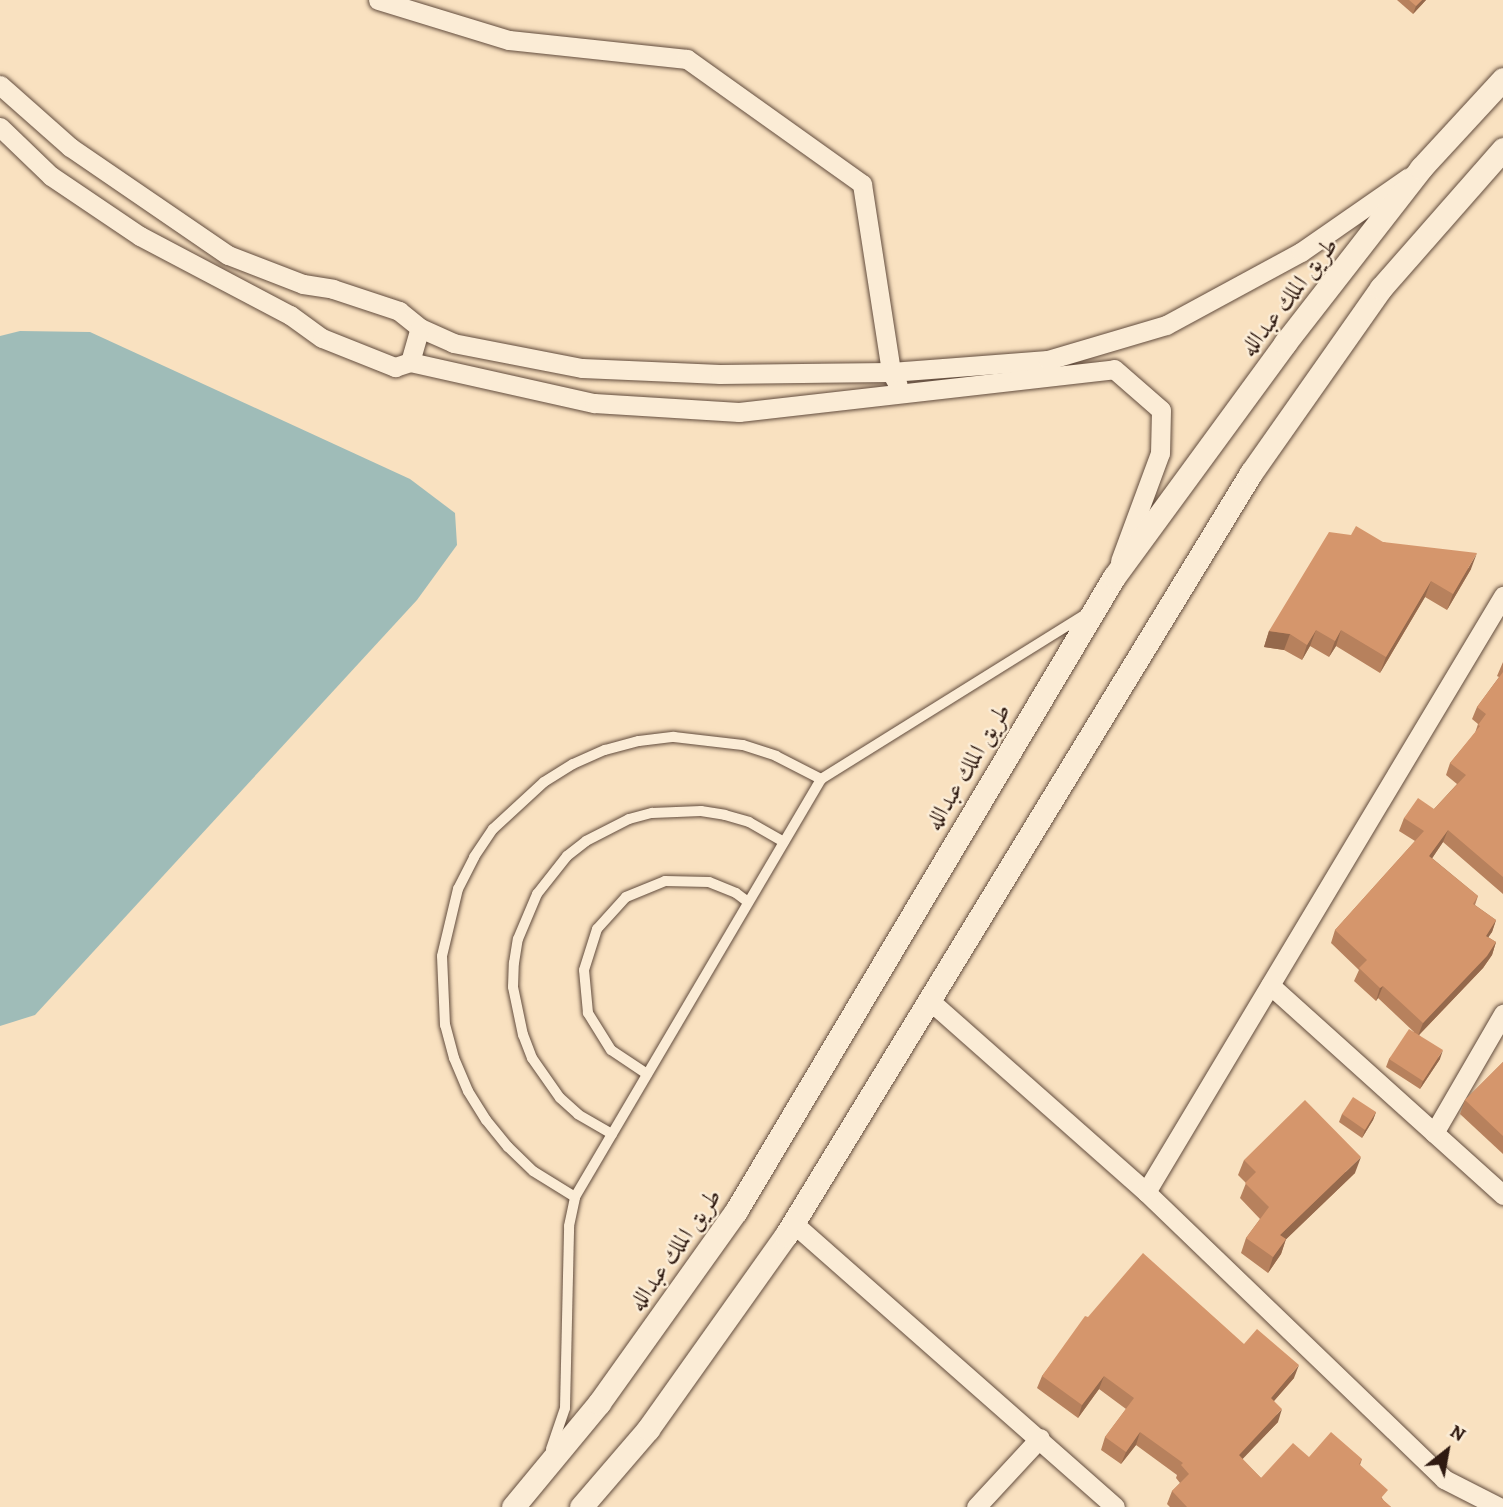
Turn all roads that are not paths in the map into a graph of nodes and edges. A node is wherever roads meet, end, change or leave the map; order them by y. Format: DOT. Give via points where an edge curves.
graph roads {
  1 [pos="378,0"];
  2 [pos="1503,79"];
  3 [pos="0,85"];
  4 [pos="0,127"];
  5 [pos="1503,149"];
  6 [pos="1421,169"];
  7 [pos="420,328"];
  8 [pos="410,362"];
  9 [pos="914,370"];
  10 [pos="891,372"];
  11 [pos="903,395"];
  12 [pos="1114,577"];
  13 [pos="1503,596"];
  14 [pos="1093,611"];
  15 [pos="821,779"];
  16 [pos="784,842"];
  17 [pos="748,902"];
  18 [pos="1270,985"];
  19 [pos="929,1000"];
  20 [pos="1503,1014"];
  21 [pos="647,1074"];
  22 [pos="1434,1133"];
  23 [pos="612,1134"];
  24 [pos="1146,1192"];
  25 [pos="1503,1195"];
  26 [pos="575,1197"];
  27 [pos="793,1223"];
  28 [pos="1040,1438"];
  29 [pos="536,1479"];
  30 [pos="586,1502"];
  31 [pos="513,1507"];
  32 [pos="976,1507"];
  33 [pos="1115,1507"];
  34 [pos="1499,1507"];
  1 -- 10 [label="street" via="509,40 687,59 862,184"];
  2 -- 6 [label="street, طريق الملك عبدالله"];
  3 -- 7 [label="street" via="70,147 228,255 303,284 400,311"];
  4 -- 8 [label="street" via="51,176 140,236 290,315 322,338 394,368"];
  5 -- 19 [label="street" via="1381,288 1251,473"];
  6 -- 9 [label="street" via="1301,252 1166,325 1048,360"];
  6 -- 12 [label="street, طريق الملك عبدالله" via="1285,343"];
  7 -- 8 [label="street"];
  7 -- 10 [label="street" via="453,343 582,369 720,374"];
  8 -- 11 [label="street" via="594,403 739,412"];
  9 -- 10 [label="street"];
  9 -- 11 [label="street"];
  10 -- 11 [label="street"];
  11 -- 12 [label="street" via="1114,369 1161,410 1160,453"];
  12 -- 14 [label="street, طريق الملك عبدالله"];
  13 -- 18 [label="street"];
  14 -- 15 [label="lane"];
  14 -- 29 [label="street, طريق الملك عبدالله" via="736,1211 599,1403"];
  15 -- 16 [label="lane"];
  15 -- 26 [label="lane" via="776,755 743,745 685,738 639,741 595,755 544,782 493,829 474,858 458,889 442,956 445,1025 454,1058 474,1101 508,1147 533,1171"];
  16 -- 17 [label="lane"];
  16 -- 23 [label="lane" via="749,822 725,815 677,810 653,813 629,819 586,841 567,856 537,894 518,939 514,963 513,987 523,1035 538,1068 560,1098"];
  17 -- 21 [label="lane"];
  17 -- 21 [label="lane" via="709,882 666,881 626,898 597,929 583,970 588,1013 611,1050"];
  18 -- 22 [label="street"];
  18 -- 24 [label="street"];
  19 -- 24 [label="street"];
  19 -- 27 [label="street"];
  20 -- 22 [label="street"];
  21 -- 23 [label="lane"];
  22 -- 25 [label="street"];
  23 -- 26 [label="lane"];
  24 -- 34 [label="street" via="1444,1479"];
  26 -- 29 [label="lane" via="569,1226 565,1408"];
  27 -- 28 [label="street"];
  27 -- 30 [label="street" via="648,1429"];
  28 -- 32 [label="street"];
  28 -- 33 [label="street"];
  29 -- 31 [label="street, طريق الملك عبدالله"];
}
